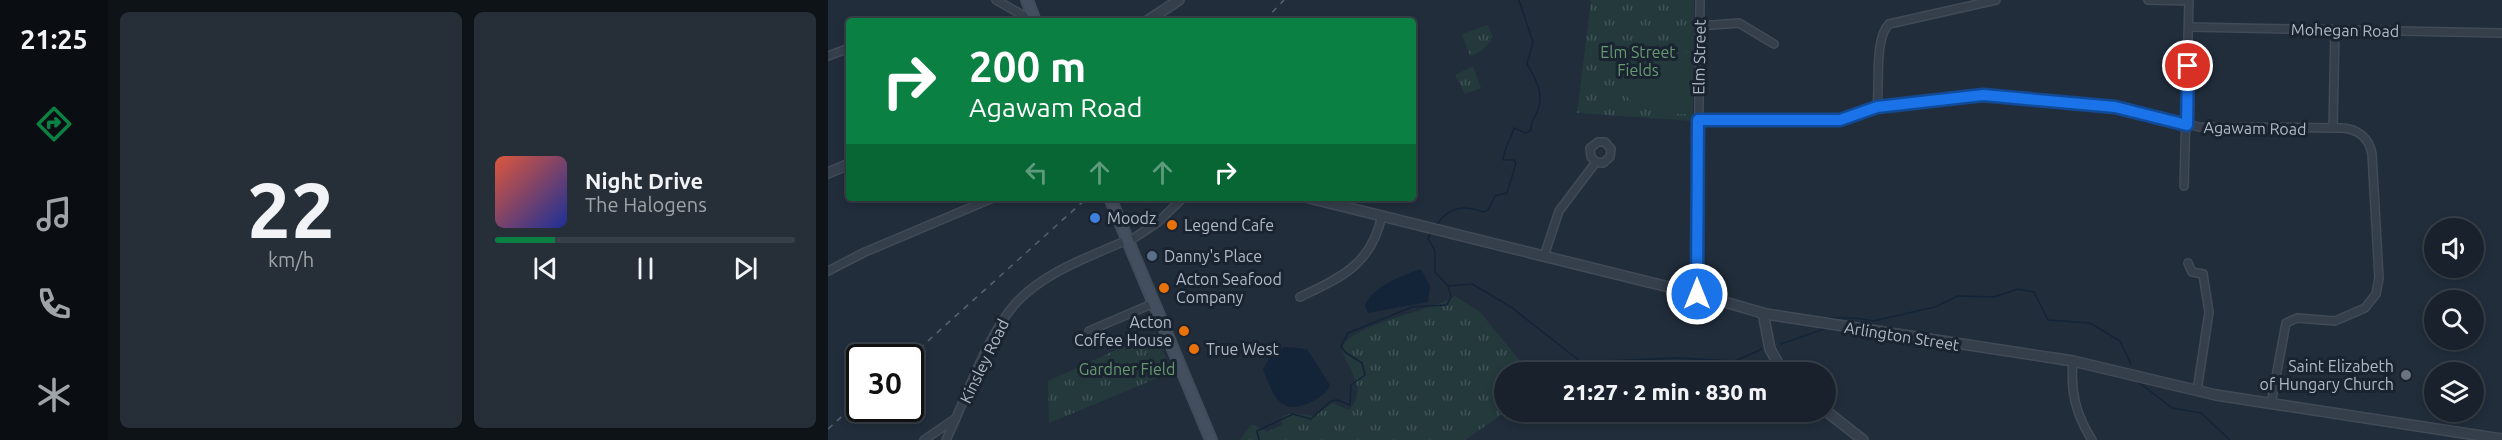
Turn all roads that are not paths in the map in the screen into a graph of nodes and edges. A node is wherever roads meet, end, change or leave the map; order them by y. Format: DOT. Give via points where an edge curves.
graph roads {
  1 [pos="996,0"];
  2 [pos="1027,0"];
  3 [pos="1179,0"];
  4 [pos="1700,0"];
  5 [pos="1996,0"];
  6 [pos="2148,0"];
  7 [pos="2189,0"];
  8 [pos="1029,18"];
  9 [pos="1033,18"];
  10 [pos="1152,18"];
  11 [pos="1699,26"];
  12 [pos="2189,27"];
  13 [pos="2335,30"];
  14 [pos="2502,33"];
  15 [pos="1774,44"];
  16 [pos="846,49"];
  17 [pos="828,56"];
  18 [pos="1877,107"];
  19 [pos="1698,120"];
  20 [pos="2187,125"];
  21 [pos="2333,128"];
  22 [pos="1596,162"];
  23 [pos="846,165"];
  24 [pos="828,172"];
  25 [pos="2184,186"];
  26 [pos="986,201"];
  27 [pos="1111,201"];
  28 [pos="1180,201"];
  29 [pos="1322,201"];
  30 [pos="1382,215"];
  31 [pos="1128,241"];
  32 [pos="1544,256"];
  33 [pos="2188,262"];
  34 [pos="828,271"];
  35 [pos="1697,294"];
  36 [pos="1300,297"];
  37 [pos="1154,303"];
  38 [pos="1763,313"];
  39 [pos="1089,331"];
  40 [pos="2073,361"];
  41 [pos="1777,362"];
  42 [pos="2197,391"];
  43 [pos="2271,404"];
  44 [pos="956,418"];
  45 [pos="1836,419"];
  46 [pos="2502,439"];
  47 [pos="924,440"];
  48 [pos="946,440"];
  49 [pos="1211,440"];
  50 [pos="1863,440"];
  51 [pos="2092,440"];
  1 -- 8 [label="street"];
  2 -- 9 [label="main road"];
  3 -- 10 [label="street"];
  4 -- 11 [label="street, Elm Street"];
  5 -- 18 [label="street" via="1889,24 1879,45"];
  6 -- 7 [label="street"];
  7 -- 12 [label="street"];
  11 -- 15 [label="street" via="1740,23"];
  11 -- 19 [label="street, Elm Street"];
  12 -- 13 [label="street, Mohegan Road"];
  12 -- 20 [label="street"];
  13 -- 14 [label="street, Mohegan Road"];
  13 -- 21 [label="street"];
  16 -- 17 [label="street"];
  18 -- 19 [label="street, Agawam Road" via="1840,120"];
  18 -- 20 [label="street, Agawam Road" via="1992,96 2115,107"];
  19 -- 35 [label="street, Elm Street"];
  20 -- 21 [label="street, Agawam Road" via="2224,129"];
  20 -- 25 [label="street"];
  21 -- 43 [label="street, Agawam Road" via="2355,131 2371,149 2378,289 2365,308 2340,319 2327,322 2297,318 2286,323"];
  22 -- 32 [label="street" via="1559,211"];
  23 -- 24 [label="street"];
  26 -- 34 [label="street"];
  27 -- 31 [label="main road"];
  28 -- 31 [label="street, Kinsley Road" via="1158,222"];
  29 -- 30 [label="street, Arlington Street"];
  30 -- 32 [label="street, Arlington Street"];
  30 -- 36 [label="street" via="1375,241 1359,264"];
  31 -- 37 [label="main road"];
  31 -- 44 [label="street, Kinsley Road" via="1058,271 1016,303 1000,325"];
  32 -- 35 [label="street, Arlington Street"];
  33 -- 42 [label="street" via="2192,272 2204,274 2209,304"];
  35 -- 38 [label="street, Arlington Street"];
  37 -- 39 [label="street"];
  37 -- 49 [label="main road"];
  38 -- 40 [label="street, Arlington Street"];
  38 -- 41 [label="street" via="1770,350"];
  40 -- 42 [label="street, Arlington Street"];
  40 -- 51 [label="street" via="2075,405"];
  42 -- 43 [label="street, Arlington Street"];
  43 -- 46 [label="street, Arlington Street"];
  44 -- 47 [label="street"];
  44 -- 48 [label="street, Kinsley Road"];
  45 -- 50 [label="street"];
}
